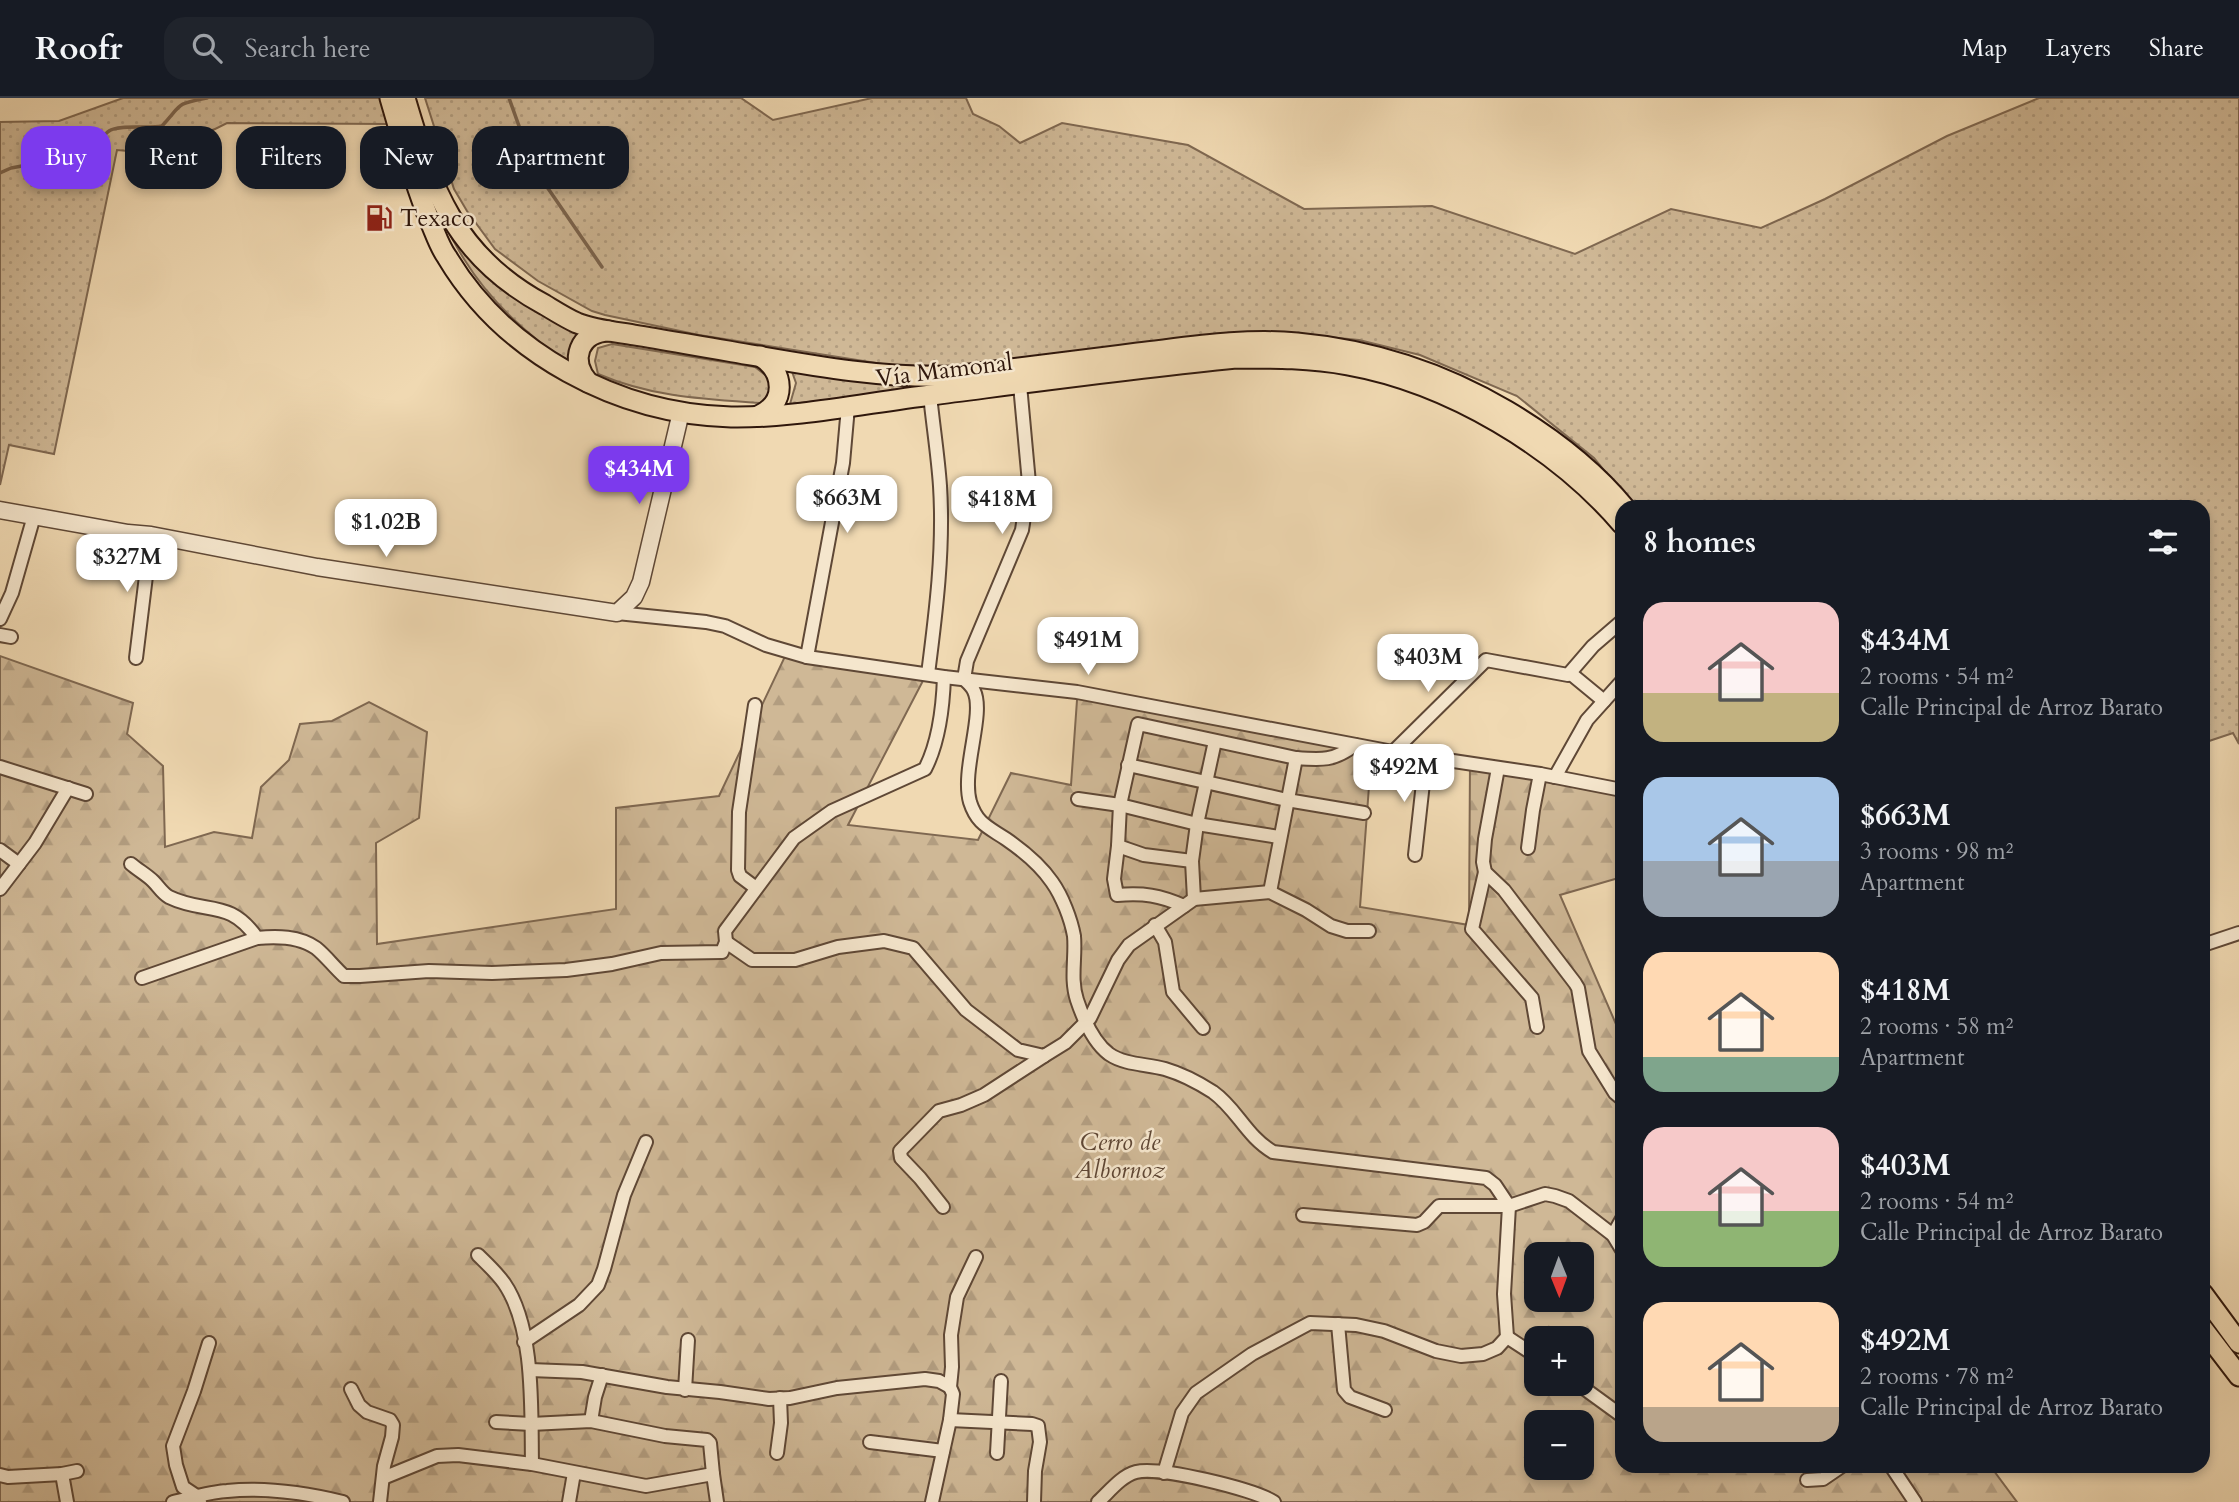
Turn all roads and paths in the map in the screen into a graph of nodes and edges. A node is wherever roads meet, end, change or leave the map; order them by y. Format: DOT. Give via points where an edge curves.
graph roads {
  1 [pos="390,98"];
  2 [pos="405,98"];
  3 [pos="612,331"];
  4 [pos="760,356"];
  5 [pos="588,382"];
  6 [pos="1020,385"];
  7 [pos="930,395"];
  8 [pos="848,407"];
  9 [pos="681,412"];
  10 [pos="757,416"];
  11 [pos="1618,500"];
  12 [pos="0,510"];
  13 [pos="34,516"];
  14 [pos="1615,517"];
  15 [pos="151,535"];
  16 [pos="617,613"];
  17 [pos="0,619"];
  18 [pos="1615,627"];
  19 [pos="807,657"];
  20 [pos="136,658"];
  21 [pos="1570,673"];
  22 [pos="928,674"];
  23 [pos="944,677"];
  24 [pos="964,679"];
  25 [pos="1615,689"];
  26 [pos="1604,701"];
  27 [pos="755,705"];
  28 [pos="1214,741"];
  29 [pos="1355,745"];
  30 [pos="1393,752"];
  31 [pos="1426,756"];
  32 [pos="1296,758"];
  33 [pos="1128,765"];
  34 [pos="0,767"];
  35 [pos="1498,768"];
  36 [pos="1540,774"];
  37 [pos="1555,777"];
  38 [pos="1207,783"];
  39 [pos="68,788"];
  40 [pos="1615,789"];
  41 [pos="86,794"];
  42 [pos="1078,799"];
  43 [pos="1287,800"];
  44 [pos="1120,805"];
  45 [pos="1364,813"];
  46 [pos="1197,824"];
  47 [pos="1279,837"];
  48 [pos="1118,846"];
  49 [pos="1528,848"];
  50 [pos="0,850"];
  51 [pos="1415,855"];
  52 [pos="1192,861"];
  53 [pos="19,864"];
  54 [pos="131,864"];
  55 [pos="1485,872"];
  56 [pos="756,888"];
  57 [pos="0,889"];
  58 [pos="1270,892"];
  59 [pos="1189,902"];
  60 [pos="1155,925"];
  61 [pos="1368,931"];
  62 [pos="2239,933"];
  63 [pos="257,938"];
  64 [pos="726,943"];
  65 [pos="2210,943"];
  66 [pos="142,978"];
  67 [pos="1086,1023"];
  68 [pos="1537,1027"];
  69 [pos="1203,1028"];
  70 [pos="1044,1056"];
  71 [pos="1615,1093"];
  72 [pos="646,1142"];
  73 [pos="1509,1206"];
  74 [pos="943,1208"];
  75 [pos="1303,1215"];
  76 [pos="1615,1231"];
  77 [pos="1613,1235"];
  78 [pos="1615,1238"];
  79 [pos="478,1255"];
  80 [pos="976,1257"];
  81 [pos="2210,1304"];
  82 [pos="1338,1324"];
  83 [pos="1507,1337"];
  84 [pos="2210,1338"];
  85 [pos="688,1340"];
  86 [pos="524,1342"];
  87 [pos="209,1343"];
  88 [pos="2239,1343"];
  89 [pos="1524,1348"];
  90 [pos="530,1370"];
  91 [pos="601,1375"];
  92 [pos="2239,1376"];
  93 [pos="1002,1381"];
  94 [pos="950,1387"];
  95 [pos="351,1389"];
  96 [pos="685,1390"];
  97 [pos="1594,1396"];
  98 [pos="780,1398"];
  99 [pos="1385,1410"];
  100 [pos="1615,1411"];
  101 [pos="950,1420"];
  102 [pos="591,1421"];
  103 [pos="496,1422"];
  104 [pos="999,1423"];
  105 [pos="531,1424"];
  106 [pos="870,1442"];
  107 [pos="943,1451"];
  108 [pos="777,1453"];
  109 [pos="998,1453"];
  110 [pos="532,1464"];
  111 [pos="77,1471"];
  112 [pos="574,1473"];
  113 [pos="1164,1473"];
  114 [pos="1832,1473"];
  115 [pos="1896,1473"];
  116 [pos="62,1474"];
  117 [pos="713,1474"];
  118 [pos="0,1475"];
  119 [pos="383,1478"];
  120 [pos="1807,1480"];
  121 [pos="198,1499"];
  122 [pos="67,1502"];
  123 [pos="173,1502"];
  124 [pos="343,1502"];
  125 [pos="380,1502"];
  126 [pos="569,1502"];
  127 [pos="716,1502"];
  128 [pos="932,1502"];
  129 [pos="1034,1502"];
  130 [pos="1098,1502"];
  131 [pos="1274,1502"];
  132 [pos="1915,1502"];
  1 -- 5 [label="main road, Vía Mamonal" via="417,189 461,279 517,338"];
  2 -- 3 [label="main road, Vía Mamonal" via="426,167 460,235 502,278 531,298 578,323"];
  3 -- 4 [label="main road, Vía Mamonal"];
  3 -- 5 [label="main road" via="593,334 580,348 578,366"];
  4 -- 10 [label="main road" via="773,367 779,392 772,407"];
  4 -- 11 [label="main road, Vía Mamonal" via="922,377 1237,343 1297,343 1355,351 1425,370 1503,408 1559,444"];
  5 -- 9 [label="main road, Vía Mamonal"];
  6 -- 7 [label="main road, Vía Mamonal"];
  6 -- 14 [label="main road, Vía Mamonal" via="1236,358 1350,365 1418,385 1510,430 1581,482"];
  6 -- 24 [label="street" via="1027,507"];
  7 -- 8 [label="main road, Vía Mamonal"];
  7 -- 22 [label="street" via="940,510 939,581"];
  8 -- 10 [label="main road, Vía Mamonal"];
  8 -- 19 [label="street" via="843,463"];
  9 -- 10 [label="main road, Vía Mamonal"];
  9 -- 16 [label="street" via="641,582 634,597"];
  12 -- 13 [label="street"];
  13 -- 15 [label="street"];
  13 -- 17 [label="street"];
  15 -- 16 [label="street" via="317,567"];
  15 -- 20 [label="street"];
  16 -- 19 [label="street" via="725,626"];
  18 -- 21 [label="street"];
  19 -- 22 [label="street"];
  21 -- 26 [label="street"];
  21 -- 30 [label="street" via="1486,660"];
  22 -- 23 [label="street"];
  23 -- 24 [label="street"];
  23 -- 56 [label="street" via="943,700 925,769 832,811 794,838"];
  24 -- 29 [label="street" via="1077,692"];
  24 -- 67 [label="street" via="977,703 968,777 972,808 988,829 1045,872 1062,899 1074,936 1075,997"];
  25 -- 26 [label="street"];
  26 -- 37 [label="street" via="1587,720"];
  27 -- 56 [label="street" via="739,812 738,870"];
  28 -- 32 [label="street"];
  28 -- 33 [label="street" via="1138,724"];
  28 -- 38 [label="street"];
  29 -- 30 [label="street"];
  29 -- 32 [label="street" via="1334,758"];
  30 -- 31 [label="street"];
  31 -- 35 [label="street"];
  31 -- 51 [label="street"];
  32 -- 43 [label="street"];
  33 -- 38 [label="street"];
  33 -- 44 [label="street"];
  34 -- 39 [label="street"];
  35 -- 36 [label="street"];
  35 -- 55 [label="street" via="1485,839"];
  36 -- 37 [label="street"];
  36 -- 49 [label="street"];
  37 -- 40 [label="street"];
  38 -- 43 [label="street"];
  38 -- 46 [label="street"];
  39 -- 41 [label="street"];
  39 -- 53 [label="street"];
  42 -- 44 [label="street"];
  43 -- 45 [label="street"];
  43 -- 47 [label="street"];
  44 -- 46 [label="street"];
  44 -- 48 [label="street"];
  46 -- 47 [label="street"];
  46 -- 52 [label="street"];
  47 -- 58 [label="street"];
  48 -- 52 [label="street" via="1144,855"];
  48 -- 59 [label="street" via="1117,895"];
  50 -- 53 [label="street"];
  52 -- 59 [label="street"];
  53 -- 57 [label="street"];
  54 -- 63 [label="street" via="165,895 236,915"];
  55 -- 68 [label="street" via="1472,929 1532,998"];
  55 -- 71 [label="street" via="1504,890 1578,988 1589,1051"];
  56 -- 64 [label="street" via="725,931"];
  58 -- 59 [label="street"];
  58 -- 61 [label="street" via="1331,926"];
  59 -- 60 [label="street"];
  60 -- 67 [label="street" via="1118,960"];
  60 -- 69 [label="street" via="1165,942 1173,992"];
  62 -- 65 [label="street"];
  63 -- 64 [label="street" via="301,941 316,948 344,975 360,976 566,970 661,953 722,952"];
  63 -- 66 [label="street"];
  64 -- 70 [label="street" via="752,960 795,960 838,947 884,941 913,948 966,1010 1018,1050"];
  67 -- 70 [label="street"];
  67 -- 73 [label="street" via="1110,1054 1184,1076 1211,1091 1225,1101 1252,1137 1273,1152 1486,1178"];
  70 -- 74 [label="street" via="984,1095 939,1111 900,1151"];
  72 -- 86 [label="street" via="624,1195 598,1284 579,1306"];
  73 -- 75 [label="street" via="1439,1206 1417,1225"];
  73 -- 77 [label="street" via="1545,1194 1555,1196 1569,1201"];
  73 -- 83 [label="street" via="1504,1294"];
  76 -- 77 [label="street"];
  77 -- 78 [label="street"];
  79 -- 86 [label="street" via="505,1284"];
  80 -- 94 [label="street" via="957,1297"];
  81 -- 88 [label="main road"];
  82 -- 83 [label="street" via="1384,1331 1461,1356 1483,1354"];
  82 -- 99 [label="street" via="1343,1390"];
  82 -- 113 [label="street" via="1311,1323 1295,1330 1196,1393 1177,1425"];
  83 -- 89 [label="street"];
  84 -- 92 [label="main road"];
  85 -- 96 [label="street"];
  86 -- 90 [label="street"];
  87 -- 121 [label="street" via="173,1446 183,1487"];
  90 -- 91 [label="street"];
  90 -- 105 [label="street"];
  91 -- 96 [label="street"];
  91 -- 102 [label="street"];
  93 -- 104 [label="street"];
  94 -- 98 [label="street" via="925,1379"];
  94 -- 101 [label="street"];
  95 -- 119 [label="street" via="367,1412 393,1425"];
  96 -- 98 [label="street"];
  97 -- 100 [label="street"];
  98 -- 108 [label="street"];
  101 -- 104 [label="street"];
  101 -- 107 [label="street"];
  102 -- 105 [label="street"];
  102 -- 117 [label="street" via="709,1441"];
  103 -- 105 [label="street"];
  104 -- 109 [label="street"];
  104 -- 129 [label="street" via="1038,1426"];
  105 -- 110 [label="street"];
  106 -- 107 [label="street"];
  107 -- 128 [label="street"];
  110 -- 112 [label="street"];
  110 -- 119 [label="street" via="437,1456"];
  111 -- 116 [label="street"];
  112 -- 117 [label="street" via="646,1486"];
  112 -- 126 [label="street"];
  113 -- 130 [label="street" via="1134,1472"];
  113 -- 131 [label="street" via="1228,1485"];
  114 -- 120 [label="street"];
  115 -- 132 [label="street"];
  116 -- 118 [label="street"];
  116 -- 122 [label="street"];
  117 -- 127 [label="street"];
  119 -- 125 [label="street"];
  121 -- 123 [label="street"];
  121 -- 124 [label="street" via="253,1489"];
}
